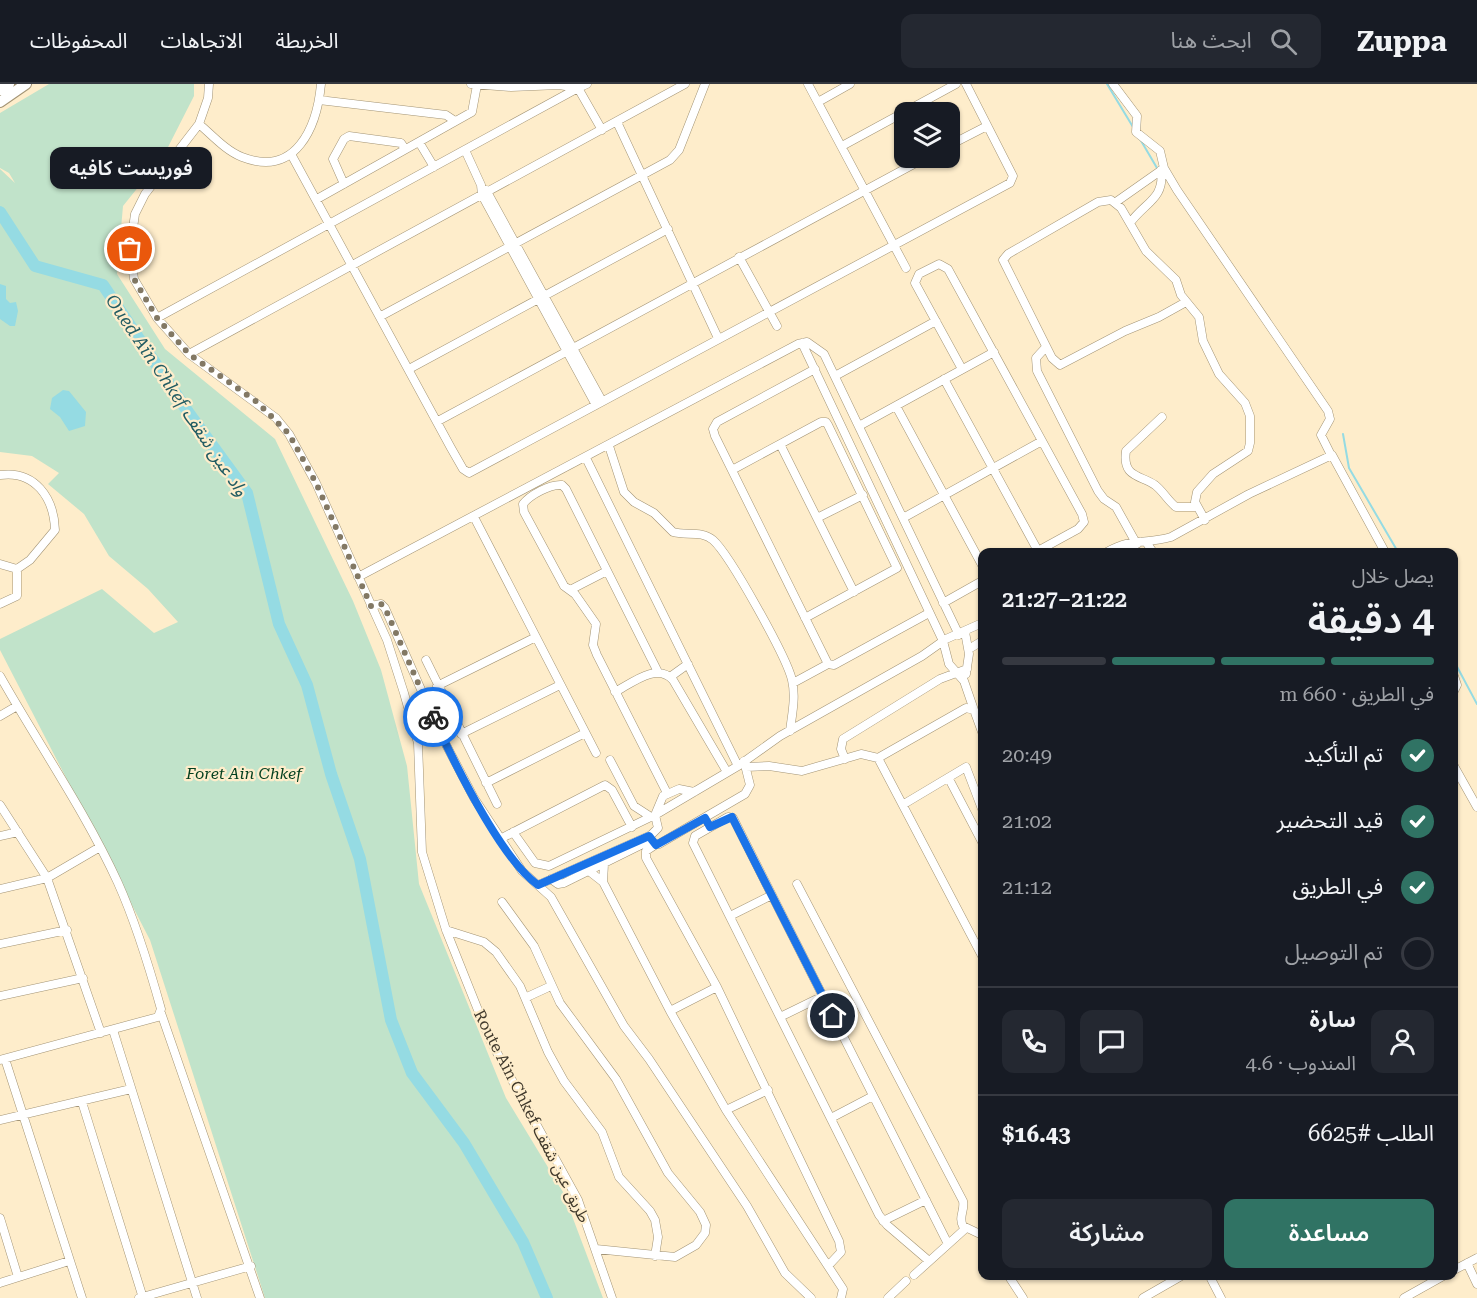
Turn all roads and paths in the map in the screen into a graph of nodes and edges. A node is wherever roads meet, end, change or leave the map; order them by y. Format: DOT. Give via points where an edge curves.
graph roads {
  1 [pos="9,84"];
  2 [pos="26,84"];
  3 [pos="209,84"];
  4 [pos="321,84"];
  5 [pos="471,84"];
  6 [pos="586,84"];
  7 [pos="684,84"];
  8 [pos="705,84"];
  9 [pos="808,84"];
  10 [pos="850,84"];
  11 [pos="956,84"];
  12 [pos="966,84"];
  13 [pos="1113,84"];
  14 [pos="477,85"];
  15 [pos="579,88"];
  16 [pos="0,90"];
  17 [pos="319,100"];
  18 [pos="0,102"];
  19 [pos="818,102"];
  20 [pos="455,121"];
  21 [pos="617,122"];
  22 [pos="199,124"];
  23 [pos="987,126"];
  24 [pos="603,130"];
  25 [pos="960,140"];
  26 [pos="419,142"];
  27 [pos="842,146"];
  28 [pos="405,149"];
  29 [pos="465,150"];
  30 [pos="291,154"];
  31 [pos="434,167"];
  32 [pos="906,168"];
  33 [pos="1163,169"];
  34 [pos="644,175"];
  35 [pos="345,184"];
  36 [pos="864,190"];
  37 [pos="485,193"];
  38 [pos="317,199"];
  39 [pos="1116,202"];
  40 [pos="1130,223"];
  41 [pos="330,224"];
  42 [pos="668,229"];
  43 [pos="893,243"];
  44 [pos="514,245"];
  45 [pos="739,257"];
  46 [pos="353,264"];
  47 [pos="906,268"];
  48 [pos="692,283"];
  49 [pos="542,295"];
  50 [pos="1186,302"];
  51 [pos="769,312"];
  52 [pos="381,316"];
  53 [pos="157,318"];
  54 [pos="936,321"];
  55 [pos="777,326"];
  56 [pos="718,338"];
  57 [pos="802,343"];
  58 [pos="1046,347"];
  59 [pos="571,349"];
  60 [pos="993,352"];
  61 [pos="189,354"];
  62 [pos="409,369"];
  63 [pos="815,369"];
  64 [pos="962,369"];
  65 [pos="835,376"];
  66 [pos="944,379"];
  67 [pos="599,403"];
  68 [pos="896,406"];
  69 [pos="1162,417"];
  70 [pos="438,422"];
  71 [pos="859,426"];
  72 [pos="1042,441"];
  73 [pos="780,444"];
  74 [pos="609,446"];
  75 [pos="1331,456"];
  76 [pos="586,458"];
  77 [pos="993,468"];
  78 [pos="732,470"];
  79 [pos="0,475"];
  80 [pos="537,483"];
  81 [pos="542,491"];
  82 [pos="863,495"];
  83 [pos="944,495"];
  84 [pos="1196,507"];
  85 [pos="474,517"];
  86 [pos="817,518"];
  87 [pos="903,518"];
  88 [pos="1205,520"];
  89 [pos="1141,541"];
  90 [pos="1035,548"];
  91 [pos="1043,548"];
  92 [pos="1114,548"];
  93 [pos="1130,548"];
  94 [pos="1149,548"];
  95 [pos="1383,548"];
  96 [pos="978,558"];
  97 [pos="0,564"];
  98 [pos="17,569"];
  99 [pos="607,571"];
  100 [pos="358,577"];
  101 [pos="978,583"];
  102 [pos="570,590"];
  103 [pos="854,592"];
  104 [pos="943,603"];
  105 [pos="0,604"];
  106 [pos="371,606"];
  107 [pos="929,613"];
  108 [pos="805,618"];
  109 [pos="978,624"];
  110 [pos="962,634"];
  111 [pos="536,637"];
  112 [pos="943,641"];
  113 [pos="978,643"];
  114 [pos="969,649"];
  115 [pos="426,660"];
  116 [pos="688,664"];
  117 [pos="828,664"];
  118 [pos="967,669"];
  119 [pos="658,672"];
  120 [pos="955,672"];
  121 [pos="0,676"];
  122 [pos="670,677"];
  123 [pos="964,681"];
  124 [pos="793,683"];
  125 [pos="560,685"];
  126 [pos="437,686"];
  127 [pos="615,692"];
  128 [pos="17,706"];
  129 [pos="974,710"];
  130 [pos="0,716"];
  131 [pos="978,721"];
  132 [pos="789,731"];
  133 [pos="585,733"];
  134 [pos="461,734"];
  135 [pos="596,753"];
  136 [pos="878,758"];
  137 [pos="845,759"];
  138 [pos="610,760"];
  139 [pos="743,764"];
  140 [pos="727,772"];
  141 [pos="1458,773"];
  142 [pos="950,779"];
  143 [pos="486,783"];
  144 [pos="694,792"];
  145 [pos="667,793"];
  146 [pos="978,799"];
  147 [pos="497,804"];
  148 [pos="904,804"];
  149 [pos="0,805"];
  150 [pos="1477,807"];
  151 [pos="653,816"];
  152 [pos="705,818"];
  153 [pos="632,827"];
  154 [pos="710,827"];
  155 [pos="18,832"];
  156 [pos="513,832"];
  157 [pos="978,834"];
  158 [pos="0,836"];
  159 [pos="500,839"];
  160 [pos="651,840"];
  161 [pos="100,847"];
  162 [pos="604,864"];
  163 [pos="589,871"];
  164 [pos="47,878"];
  165 [pos="551,879"];
  166 [pos="603,882"];
  167 [pos="797,884"];
  168 [pos="538,885"];
  169 [pos="0,889"];
  170 [pos="772,895"];
  171 [pos="502,902"];
  172 [pos="730,916"];
  173 [pos="66,930"];
  174 [pos="446,930"];
  175 [pos="0,944"];
  176 [pos="978,949"];
  177 [pos="83,978"];
  178 [pos="551,986"];
  179 [pos="717,987"];
  180 [pos="0,996"];
  181 [pos="823,996"];
  182 [pos="527,997"];
  183 [pos="670,1011"];
  184 [pos="161,1013"];
  185 [pos="780,1017"];
  186 [pos="112,1030"];
  187 [pos="101,1034"];
  188 [pos="2,1060"];
  189 [pos="130,1089"];
  190 [pos="768,1090"];
  191 [pos="873,1096"];
  192 [pos="82,1102"];
  193 [pos="726,1110"];
  194 [pos="22,1113"];
  195 [pos="831,1118"];
  196 [pos="0,1120"];
  197 [pos="926,1200"];
  198 [pos="0,1218"];
  199 [pos="883,1221"];
  200 [pos="965,1229"];
  201 [pos="978,1234"];
  202 [pos="948,1244"];
  203 [pos="596,1248"];
  204 [pos="655,1256"];
  205 [pos="1477,1258"];
  206 [pos="69,1261"];
  207 [pos="929,1261"];
  208 [pos="1467,1263"];
  209 [pos="251,1266"];
  210 [pos="828,1266"];
  211 [pos="1458,1268"];
  212 [pos="914,1275"];
  213 [pos="18,1277"];
  214 [pos="1011,1280"];
  215 [pos="1174,1280"];
  216 [pos="1212,1280"];
  217 [pos="1436,1280"];
  218 [pos="906,1281"];
  219 [pos="192,1282"];
  220 [pos="0,1283"];
  221 [pos="1477,1284"];
  222 [pos="82,1298"];
  223 [pos="141,1298"];
  224 [pos="197,1298"];
  225 [pos="260,1298"];
  226 [pos="612,1298"];
  227 [pos="811,1298"];
  228 [pos="841,1298"];
  229 [pos="888,1298"];
  230 [pos="1023,1298"];
  231 [pos="1143,1298"];
  232 [pos="1221,1298"];
  233 [pos="1404,1298"];
  1 -- 16 [label="highway"];
  2 -- 18 [label="highway"];
  3 -- 22 [label="street, Route Aïn Chkef طريق عين شقف"];
  4 -- 17 [label="street"];
  5 -- 14 [label="street"];
  6 -- 15 [label="street"];
  7 -- 21 [label="street"];
  8 -- 34 [label="street" via="676,155"];
  9 -- 19 [label="street"];
  10 -- 19 [label="street"];
  11 -- 27 [label="street"];
  12 -- 23 [label="street"];
  13 -- 33 [label="street" via="1137,116 1137,132 1160,151"];
  14 -- 15 [label="street"];
  14 -- 20 [label="street" via="472,112"];
  15 -- 24 [label="street"];
  15 -- 29 [label="street"];
  17 -- 20 [label="street" via="446,115"];
  17 -- 30 [label="street" via="309,135"];
  19 -- 27 [label="street"];
  20 -- 26 [label="street"];
  21 -- 24 [label="street"];
  21 -- 34 [label="street"];
  22 -- 30 [label="street" via="241,157 277,160"];
  22 -- 53 [label="street, Route Aïn Chkef طريق عين شقف" via="135,214 131,266 134,279"];
  23 -- 25 [label="street"];
  23 -- 43 [label="street" via="1012,176 1010,183"];
  24 -- 37 [label="street"];
  26 -- 28 [label="street"];
  26 -- 31 [label="street"];
  27 -- 36 [label="street"];
  28 -- 35 [label="street"];
  28 -- 35 [label="street" via="401,143 349,136 333,159"];
  29 -- 31 [label="street"];
  29 -- 37 [label="street"];
  30 -- 38 [label="street"];
  31 -- 41 [label="street"];
  32 -- 36 [label="street"];
  33 -- 39 [label="street"];
  33 -- 40 [label="street" via="1160,191"];
  33 -- 75 [label="street" via="1328,411 1330,419 1321,435"];
  34 -- 42 [label="street"];
  34 -- 44 [label="street"];
  35 -- 38 [label="street"];
  36 -- 43 [label="street"];
  36 -- 45 [label="street"];
  37 -- 44 [label="street"];
  37 -- 46 [label="street"];
  38 -- 41 [label="street"];
  39 -- 40 [label="street"];
  39 -- 58 [label="street" via="1098,202 1004,257 1004,265"];
  40 -- 50 [label="street" via="1146,251 1176,280"];
  41 -- 46 [label="street"];
  41 -- 53 [label="street"];
  42 -- 48 [label="street"];
  42 -- 49 [label="street"];
  43 -- 47 [label="street"];
  43 -- 51 [label="street"];
  44 -- 49 [label="street"];
  44 -- 52 [label="street"];
  45 -- 48 [label="street"];
  45 -- 51 [label="street"];
  46 -- 52 [label="street"];
  46 -- 61 [label="street"];
  48 -- 56 [label="street"];
  48 -- 59 [label="street"];
  49 -- 59 [label="street"];
  49 -- 62 [label="street"];
  50 -- 58 [label="street" via="1064,364 1054,361"];
  50 -- 84 [label="street" via="1199,317 1203,341 1219,374 1245,404 1251,430 1248,451 1204,483 1195,498"];
  51 -- 55 [label="street"];
  51 -- 56 [label="street"];
  52 -- 62 [label="street"];
  53 -- 61 [label="street, Route Aïn Chkef طريق عين شقف"];
  54 -- 60 [label="street" via="915,280 919,274 943,264"];
  54 -- 64 [label="street"];
  54 -- 65 [label="street"];
  56 -- 67 [label="street"];
  57 -- 63 [label="street"];
  57 -- 65 [label="street" via="818,347"];
  57 -- 74 [label="street"];
  58 -- 89 [label="street" via="1036,358 1037,371 1098,491 1116,507"];
  59 -- 67 [label="street"];
  59 -- 70 [label="street"];
  60 -- 64 [label="street"];
  60 -- 72 [label="street"];
  61 -- 100 [label="street, Route Aïn Chkef طريق عين شقف" via="257,402 289,434"];
  62 -- 70 [label="street"];
  63 -- 78 [label="street" via="714,425 713,433"];
  63 -- 107 [label="street"];
  64 -- 66 [label="street"];
  65 -- 71 [label="street"];
  66 -- 68 [label="street"];
  66 -- 77 [label="street"];
  67 -- 70 [label="street" via="469,472 463,469"];
  68 -- 71 [label="street"];
  68 -- 83 [label="street"];
  69 -- 84 [label="street" via="1126,452 1128,468 1138,479 1154,484 1176,507"];
  71 -- 87 [label="street"];
  72 -- 77 [label="street"];
  72 -- 91 [label="street" via="1084,522"];
  73 -- 78 [label="street"];
  73 -- 82 [label="street" via="825,422"];
  73 -- 86 [label="street"];
  74 -- 76 [label="street"];
  74 -- 124 [label="street" via="620,483 629,498 654,513 673,532 703,535 715,543 743,584"];
  75 -- 88 [label="street" via="1249,494"];
  75 -- 95 [label="street"];
  76 -- 80 [label="street"];
  76 -- 116 [label="street"];
  77 -- 83 [label="street"];
  77 -- 90 [label="street"];
  78 -- 108 [label="street"];
  79 -- 98 [label="street" via="17,475 38,484 52,505 55,518 50,538"];
  80 -- 81 [label="street"];
  80 -- 85 [label="street"];
  81 -- 99 [label="street" via="557,484 566,489"];
  81 -- 102 [label="street" via="524,502 523,507 564,586"];
  82 -- 86 [label="street"];
  82 -- 103 [label="street" via="897,568"];
  83 -- 87 [label="street"];
  83 -- 96 [label="street"];
  84 -- 88 [label="street"];
  85 -- 100 [label="street"];
  85 -- 111 [label="street"];
  86 -- 103 [label="street"];
  87 -- 104 [label="street"];
  88 -- 89 [label="street" via="1171,537"];
  89 -- 92 [label="street"];
  89 -- 93 [label="street"];
  89 -- 94 [label="street"];
  97 -- 98 [label="street"];
  98 -- 105 [label="street" via="17,596"];
  99 -- 102 [label="street"];
  99 -- 119 [label="street"];
  100 -- 106 [label="street, Route Aïn Chkef طريق عين شقف"];
  101 -- 104 [label="street"];
  102 -- 127 [label="street" via="596,624 594,650"];
  103 -- 108 [label="street"];
  104 -- 110 [label="street"];
  106 -- 159 [label="street" via="381,604 385,608 446,745"];
  106 -- 174 [label="street, Route Aïn Chkef طريق عين شقف" via="387,640 415,730 422,852"];
  107 -- 112 [label="street"];
  107 -- 117 [label="street" via="834,665"];
  108 -- 117 [label="street"];
  109 -- 110 [label="street"];
  110 -- 112 [label="street"];
  110 -- 114 [label="street"];
  111 -- 125 [label="street"];
  111 -- 126 [label="street"];
  112 -- 120 [label="street"];
  112 -- 132 [label="street"];
  113 -- 114 [label="street"];
  114 -- 118 [label="street"];
  115 -- 126 [label="street"];
  116 -- 122 [label="street"];
  116 -- 139 [label="street"];
  117 -- 124 [label="street"];
  118 -- 120 [label="street"];
  118 -- 123 [label="street"];
  119 -- 122 [label="street"];
  119 -- 127 [label="street"];
  120 -- 123 [label="street"];
  120 -- 137 [label="street" via="843,739 840,749"];
  121 -- 128 [label="street"];
  122 -- 140 [label="street"];
  123 -- 129 [label="street"];
  124 -- 132 [label="street"];
  125 -- 133 [label="street"];
  125 -- 134 [label="street"];
  126 -- 134 [label="street"];
  127 -- 145 [label="street"];
  128 -- 130 [label="street"];
  128 -- 161 [label="street"];
  129 -- 131 [label="street"];
  129 -- 136 [label="street" via="966,708"];
  132 -- 139 [label="street" via="760,747"];
  133 -- 135 [label="street"];
  133 -- 143 [label="street"];
  134 -- 143 [label="street"];
  136 -- 137 [label="street" via="867,754"];
  136 -- 148 [label="street"];
  137 -- 139 [label="street" via="802,771"];
  138 -- 151 [label="street" via="633,806"];
  139 -- 140 [label="street"];
  139 -- 152 [label="street" via="750,785 745,794"];
  140 -- 144 [label="street"];
  141 -- 150 [label="street"];
  142 -- 146 [label="street" via="966,768"];
  142 -- 148 [label="street"];
  142 -- 157 [label="street"];
  143 -- 147 [label="street"];
  144 -- 145 [label="street" via="679,789"];
  144 -- 151 [label="street"];
  145 -- 151 [label="street"];
  148 -- 176 [label="street"];
  149 -- 155 [label="street"];
  151 -- 153 [label="street"];
  151 -- 160 [label="street" via="658,828"];
  152 -- 154 [label="street"];
  152 -- 160 [label="street"];
  153 -- 156 [label="street" via="545,866 536,863"];
  153 -- 156 [label="street" via="612,790 605,785"];
  154 -- 170 [label="street" via="732,817"];
  154 -- 172 [label="street" via="693,841"];
  155 -- 158 [label="street"];
  155 -- 164 [label="street"];
  156 -- 159 [label="street"];
  159 -- 168 [label="street" via="522,871"];
  160 -- 162 [label="street"];
  160 -- 165 [label="street"];
  160 -- 179 [label="street" via="646,858"];
  161 -- 164 [label="street"];
  161 -- 184 [label="street" via="127,905"];
  162 -- 163 [label="street"];
  162 -- 166 [label="street"];
  163 -- 165 [label="street" via="560,884"];
  163 -- 166 [label="street"];
  164 -- 169 [label="street"];
  164 -- 173 [label="street"];
  165 -- 168 [label="street"];
  166 -- 183 [label="street"];
  167 -- 200 [label="street" via="963,1201 960,1218"];
  168 -- 227 [label="street" via="562,914 624,1026 747,1206 785,1273"];
  170 -- 172 [label="street"];
  170 -- 181 [label="street"];
  171 -- 178 [label="street" via="534,946"];
  172 -- 185 [label="street"];
  173 -- 175 [label="street"];
  173 -- 177 [label="street"];
  174 -- 182 [label="street" via="484,942"];
  174 -- 203 [label="street, Route Aïn Chkef طريق عين شقف" via="490,1040 578,1200"];
  177 -- 180 [label="street"];
  177 -- 187 [label="street"];
  178 -- 182 [label="street"];
  178 -- 204 [label="street" via="571,1021 616,1079 668,1173 704,1218 705,1233 696,1245 675,1257"];
  179 -- 183 [label="street"];
  179 -- 190 [label="street"];
  181 -- 185 [label="street"];
  181 -- 191 [label="street"];
  182 -- 204 [label="street" via="552,1060 602,1132 618,1177 655,1220"];
  183 -- 193 [label="street"];
  184 -- 186 [label="street"];
  184 -- 209 [label="street"];
  185 -- 195 [label="street"];
  186 -- 187 [label="street"];
  186 -- 189 [label="street"];
  187 -- 188 [label="street"];
  188 -- 194 [label="street"];
  189 -- 192 [label="street"];
  189 -- 219 [label="street"];
  190 -- 193 [label="street"];
  190 -- 210 [label="street" via="841,1246 841,1252"];
  191 -- 195 [label="street"];
  191 -- 197 [label="street"];
  192 -- 194 [label="street"];
  192 -- 223 [label="street"];
  193 -- 210 [label="street"];
  194 -- 196 [label="street"];
  194 -- 206 [label="street"];
  195 -- 199 [label="street"];
  197 -- 199 [label="street"];
  197 -- 202 [label="street"];
  198 -- 213 [label="street"];
  199 -- 207 [label="street"];
  200 -- 201 [label="street"];
  200 -- 202 [label="street"];
  202 -- 207 [label="street"];
  203 -- 204 [label="street"];
  203 -- 226 [label="street, Route Aïn Chkef طريق عين شقف"];
  205 -- 208 [label="street"];
  206 -- 213 [label="street"];
  206 -- 222 [label="street"];
  207 -- 212 [label="street"];
  208 -- 211 [label="street"];
  208 -- 221 [label="street"];
  209 -- 219 [label="street"];
  209 -- 225 [label="street"];
  210 -- 228 [label="street" via="844,1292"];
  213 -- 220 [label="street"];
  214 -- 230 [label="street"];
  215 -- 231 [label="street"];
  216 -- 232 [label="street"];
  217 -- 233 [label="street"];
  218 -- 229 [label="street"];
  219 -- 223 [label="street"];
  219 -- 224 [label="street"];
}
